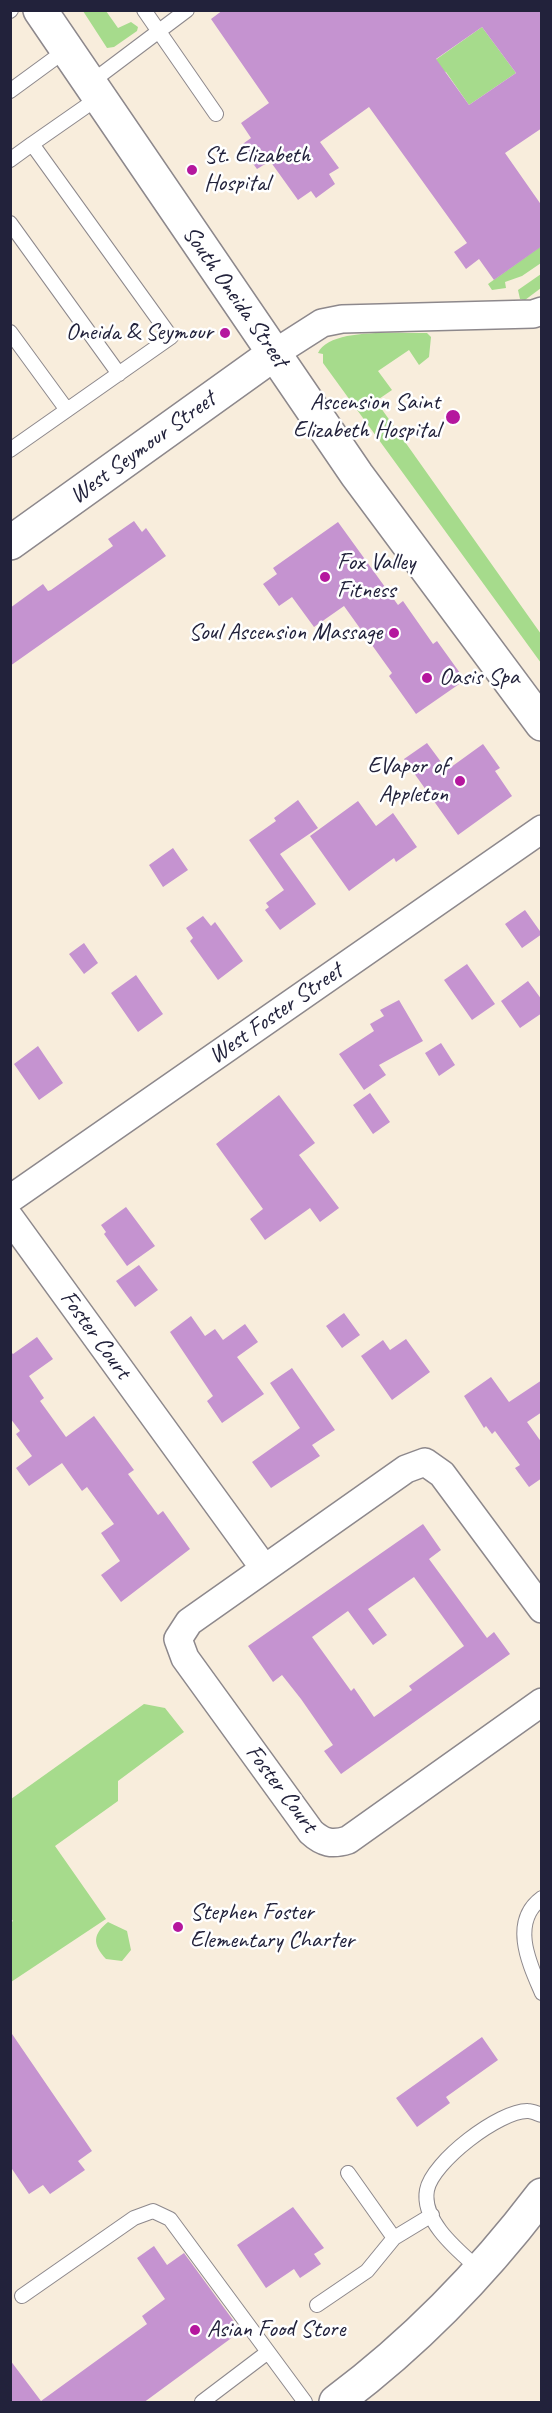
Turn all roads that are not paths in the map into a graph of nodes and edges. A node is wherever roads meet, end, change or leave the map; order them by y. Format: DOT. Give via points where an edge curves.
graph roads {
  1 [pos="40,10"];
  2 [pos="144,10"];
  3 [pos="187,10"];
  4 [pos="159,32"];
  5 [pos="66,50"];
  6 [pos="10,90"];
  7 [pos="93,91"];
  8 [pos="216,114"];
  9 [pos="32,144"];
  10 [pos="10,160"];
  11 [pos="10,223"];
  12 [pos="542,311"];
  13 [pos="10,332"];
  14 [pos="275,353"];
  15 [pos="119,374"];
  16 [pos="67,410"];
  17 [pos="12,446"];
  18 [pos="10,543"];
  19 [pos="542,724"];
  20 [pos="542,828"];
  21 [pos="10,1200"];
  22 [pos="10,1218"];
  23 [pos="264,1568"];
  24 [pos="542,1609"];
  25 [pos="542,1702"];
  26 [pos="542,1899"];
  27 [pos="542,1994"];
  28 [pos="542,2115"];
  29 [pos="348,2173"];
  30 [pos="542,2195"];
  31 [pos="432,2215"];
  32 [pos="394,2238"];
  33 [pos="481,2271"];
  34 [pos="22,2296"];
  35 [pos="317,2305"];
  36 [pos="268,2352"];
  37 [pos="202,2403"];
  38 [pos="304,2403"];
  39 [pos="336,2403"];
  1 -- 5 [label="main road, South Oneida Street"];
  2 -- 4 [label="lane"];
  3 -- 4 [label="lane"];
  4 -- 7 [label="lane"];
  4 -- 8 [label="lane"];
  5 -- 6 [label="lane"];
  5 -- 7 [label="main road, South Oneida Street"];
  7 -- 9 [label="lane"];
  7 -- 14 [label="main road, South Oneida Street"];
  9 -- 10 [label="lane"];
  9 -- 15 [label="lane" via="171,337"];
  11 -- 15 [label="lane"];
  12 -- 14 [label="street" via="342,319 322,323"];
  13 -- 16 [label="lane"];
  14 -- 18 [label="main road, West Seymour Street"];
  14 -- 19 [label="main road, South Oneida Street" via="357,475"];
  15 -- 16 [label="lane"];
  16 -- 17 [label="lane"];
  20 -- 21 [label="street, West Foster Street"];
  22 -- 23 [label="street, Foster Court"];
  23 -- 24 [label="street, Foster Court" via="406,1469 425,1462 442,1474"];
  23 -- 25 [label="street, Foster Court" via="189,1622 178,1639 179,1648 318,1839 336,1844 348,1840"];
  26 -- 27 [label="lane" via="524,1924 525,1951"];
  28 -- 31 [label="lane" via="529,2111 507,2116 459,2149 433,2176 427,2191"];
  29 -- 32 [label="lane"];
  30 -- 33 [label="main road"];
  31 -- 32 [label="lane"];
  31 -- 33 [label="lane" via="440,2233"];
  32 -- 35 [label="lane" via="367,2271"];
  33 -- 39 [label="main road" via="418,2335"];
  34 -- 36 [label="lane" via="134,2218 153,2211 170,2219"];
  36 -- 37 [label="lane"];
  36 -- 38 [label="lane"];
}
